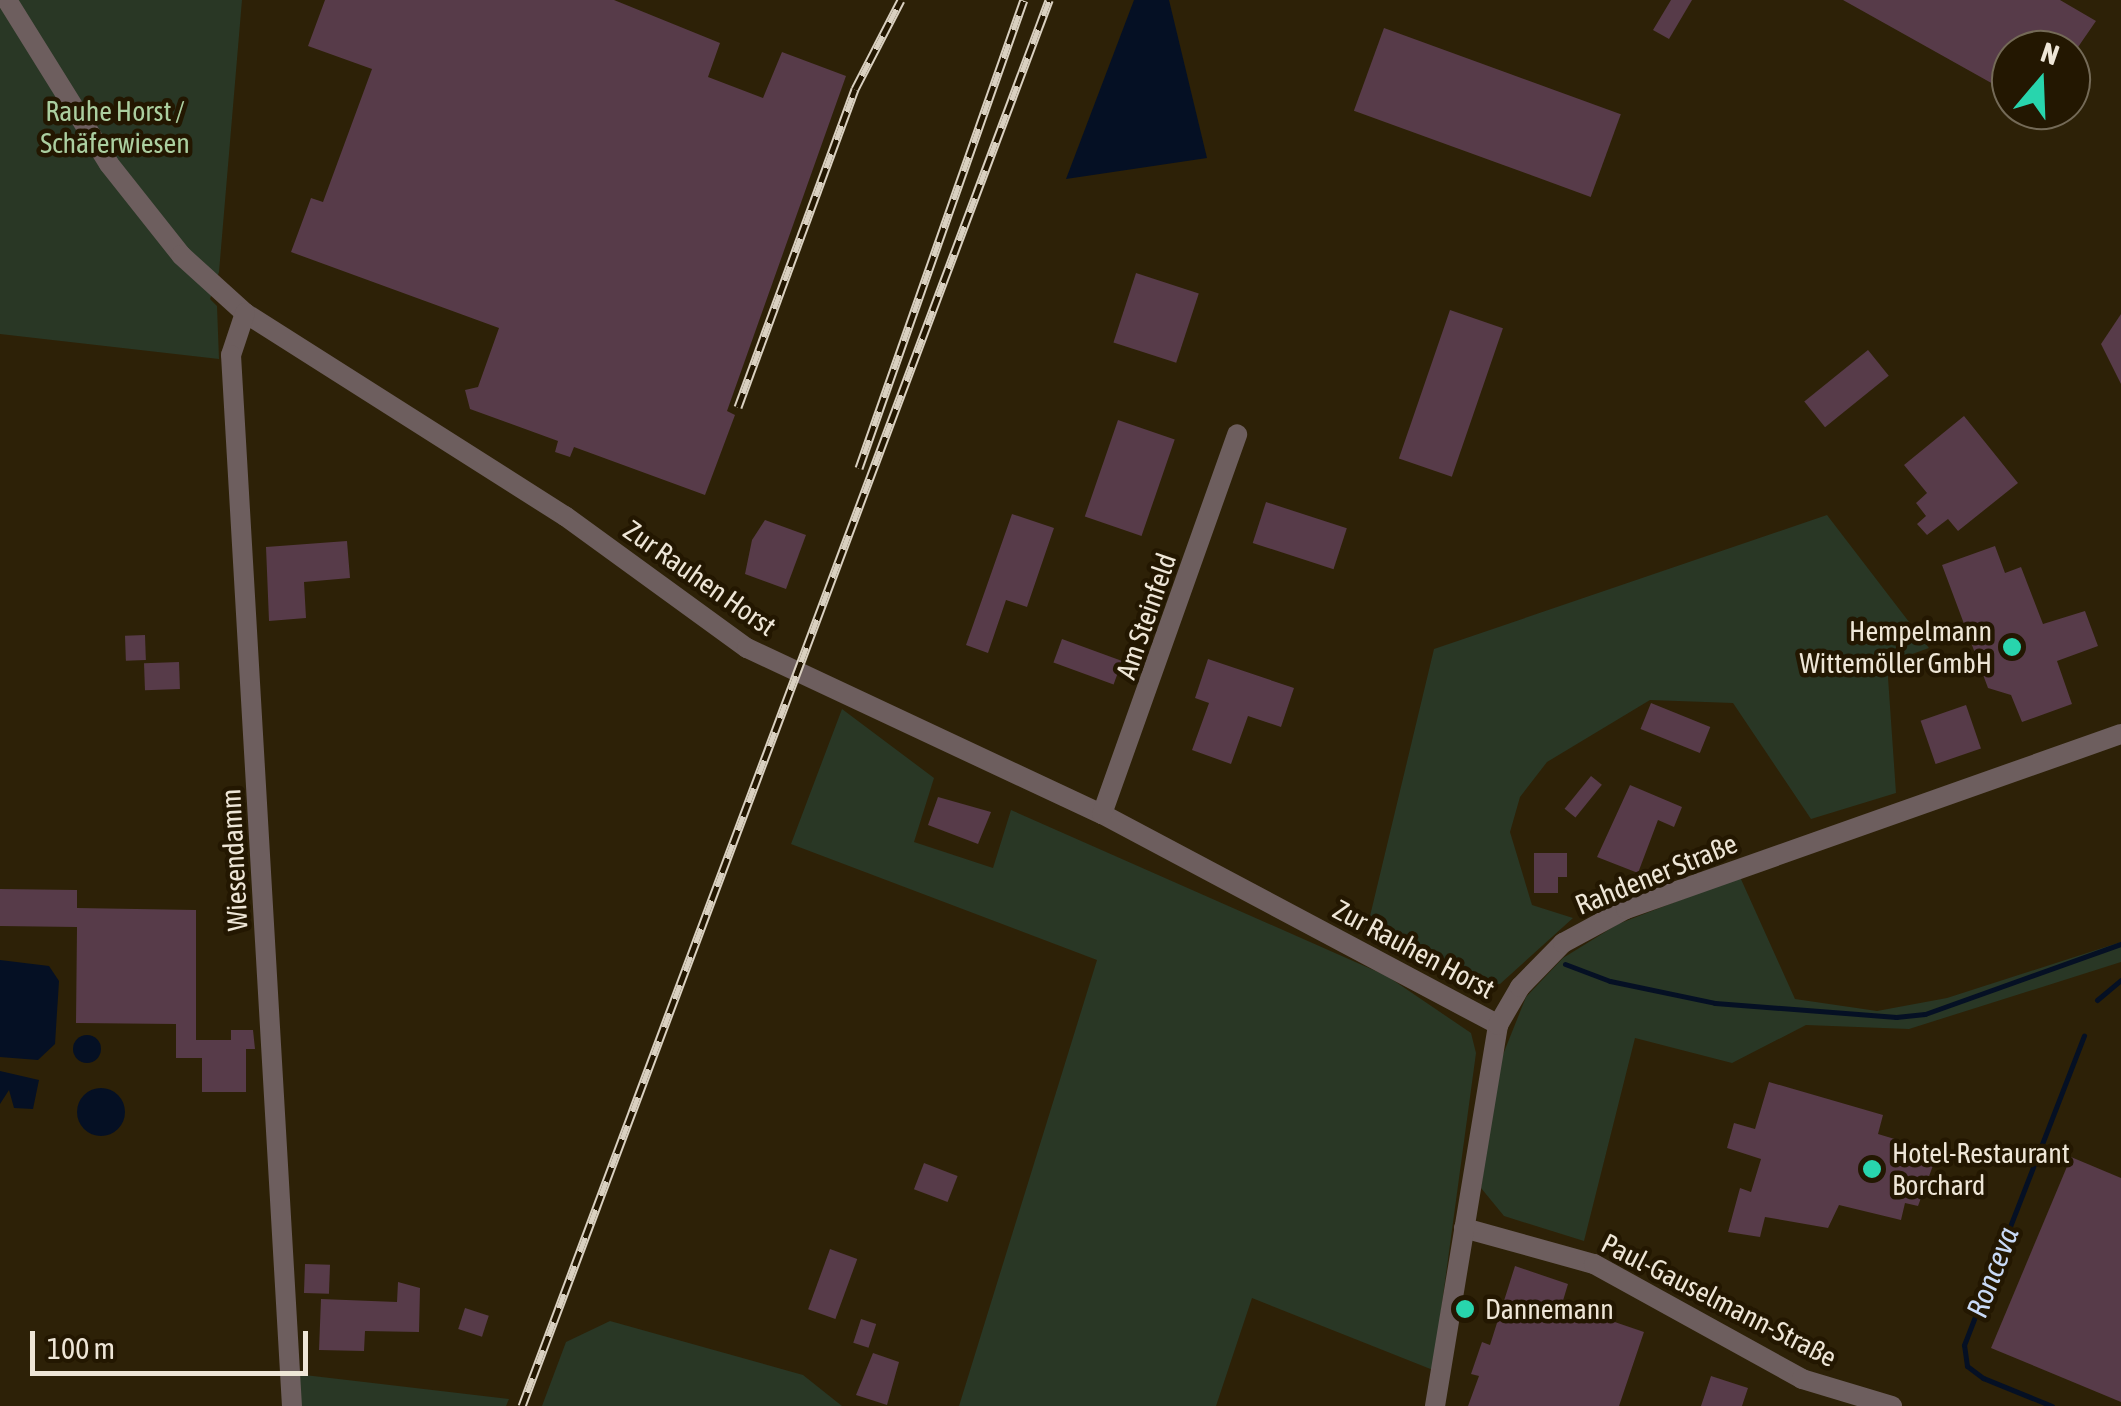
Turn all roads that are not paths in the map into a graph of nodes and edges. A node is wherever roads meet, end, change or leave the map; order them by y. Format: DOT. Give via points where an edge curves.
graph roads {
  1 [pos="7,0"];
  2 [pos="244,313"];
  3 [pos="1237,434"];
  4 [pos="2121,734"];
  5 [pos="1102,814"];
  6 [pos="1498,1025"];
  7 [pos="1464,1228"];
  8 [pos="292,1406"];
  9 [pos="1435,1406"];
  10 [pos="1892,1406"];
  1 -- 2 [label="street, Zur Rauhen Horst" via="108,164 181,255"];
  2 -- 5 [label="street, Zur Rauhen Horst" via="565,516 747,648"];
  2 -- 8 [label="street, Wiesendamm" via="231,354"];
  3 -- 5 [label="street, Am Steinfeld"];
  4 -- 6 [label="street, Rahdener Straße" via="1626,909 1563,943 1520,987"];
  5 -- 6 [label="street, Zur Rauhen Horst"];
  6 -- 7 [label="street, Rahdener Straße"];
  7 -- 9 [label="street, Rahdener Straße"];
  7 -- 10 [label="street, Paul-Gauselmann-Straße" via="1594,1264 1802,1379"];
}
